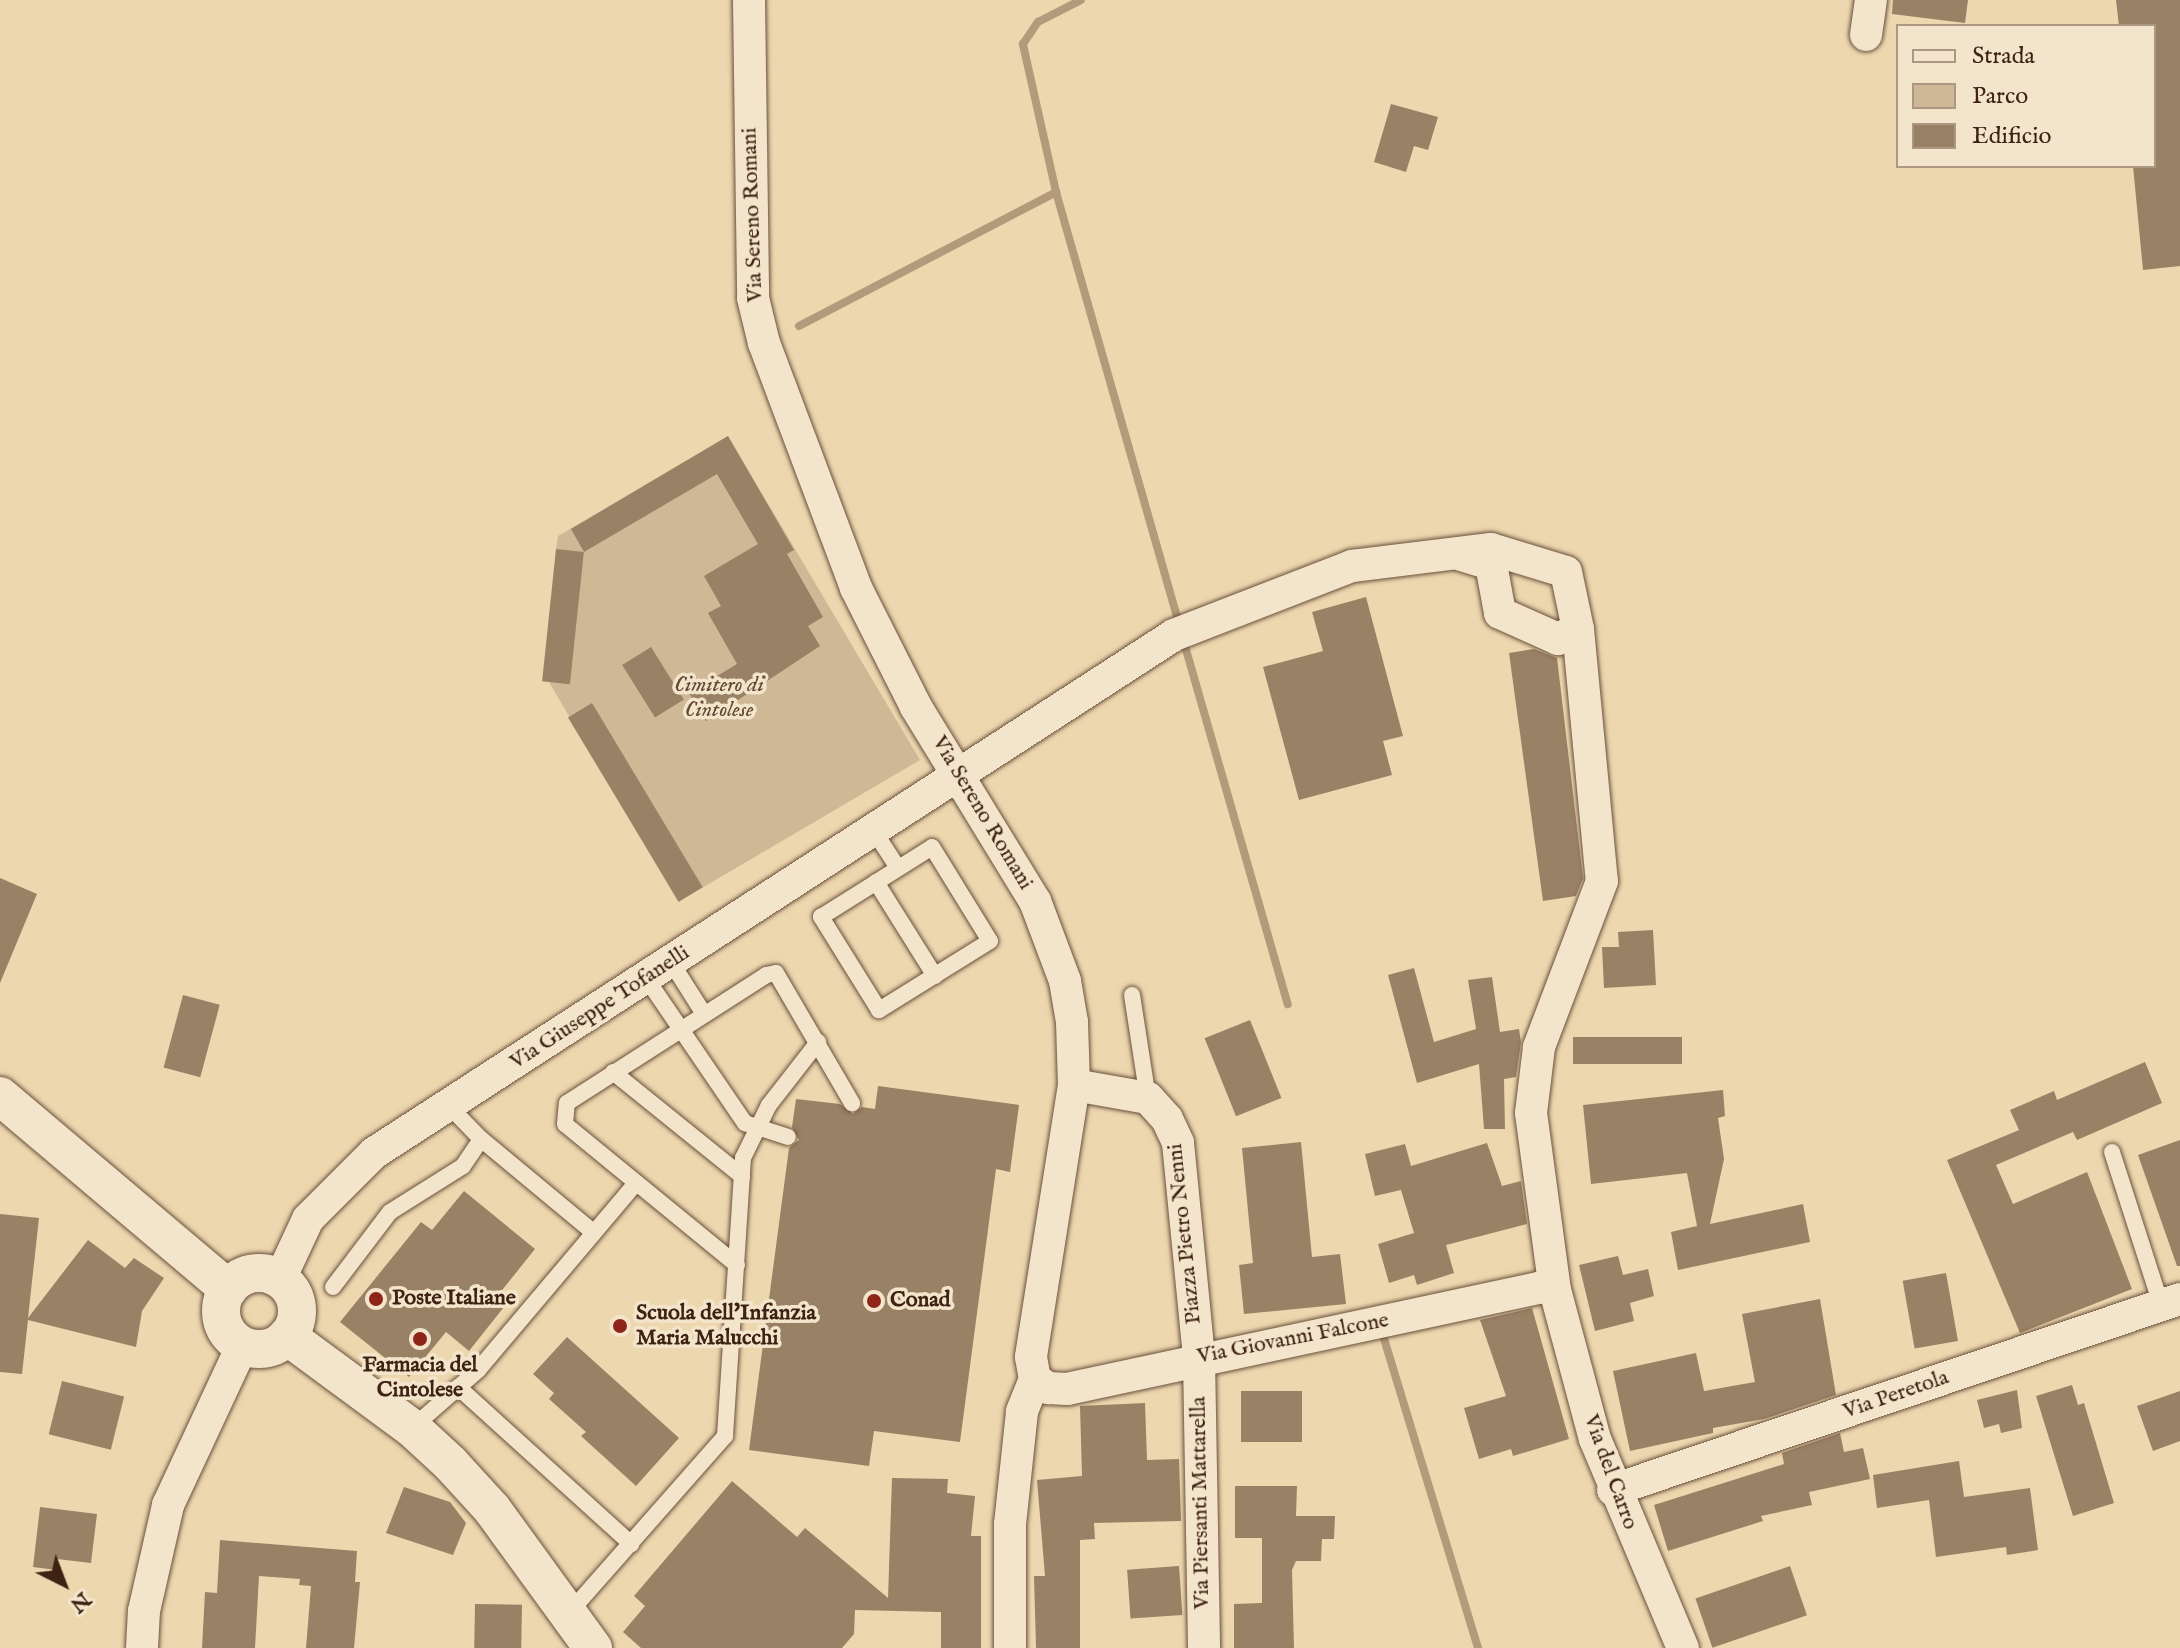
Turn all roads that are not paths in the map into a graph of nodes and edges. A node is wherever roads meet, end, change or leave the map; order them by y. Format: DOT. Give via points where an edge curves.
graph roads {
  1 [pos="749,0"];
  2 [pos="1871,0"];
  3 [pos="1866,35"];
  4 [pos="1458,554"];
  5 [pos="1578,629"];
  6 [pos="960,775"];
  7 [pos="874,831"];
  8 [pos="898,868"];
  9 [pos="876,882"];
  10 [pos="658,970"];
  11 [pos="935,976"];
  12 [pos="1132,995"];
  13 [pos="704,1014"];
  14 [pos="681,1029"];
  15 [pos="818,1042"];
  16 [pos="613,1072"];
  17 [pos="1074,1085"];
  18 [pos="0,1096"];
  19 [pos="1148,1098"];
  20 [pos="852,1103"];
  21 [pos="448,1105"];
  22 [pos="758,1129"];
  23 [pos="788,1137"];
  24 [pos="481,1139"];
  25 [pos="2112,1152"];
  26 [pos="742,1176"];
  27 [pos="636,1183"];
  28 [pos="592,1231"];
  29 [pos="737,1265"];
  30 [pos="280,1279"];
  31 [pos="333,1287"];
  32 [pos="228,1289"];
  33 [pos="1555,1290"];
  34 [pos="2171,1302"];
  35 [pos="287,1336"];
  36 [pos="242,1346"];
  37 [pos="1199,1358"];
  38 [pos="1035,1379"];
  39 [pos="458,1387"];
  40 [pos="412,1428"];
  41 [pos="1613,1490"];
  42 [pos="631,1544"];
  43 [pos="569,1613"];
  44 [pos="142,1648"];
  45 [pos="593,1648"];
  46 [pos="1010,1648"];
  47 [pos="1204,1648"];
  48 [pos="1683,1648"];
  1 -- 6 [label="street, Via Sereno Romani" via="753,298 764,343 856,588 916,707"];
  2 -- 3 [label="street"];
  4 -- 5 [label="street, Via Giuseppe Tofanelli" via="1491,549 1566,572"];
  4 -- 5 [label="street" via="1491,564 1500,613 1558,639"];
  4 -- 6 [label="street, Via Giuseppe Tofanelli" via="1352,566 1188,628"];
  5 -- 33 [label="street, Via del Carro" via="1602,881 1559,985 1539,1047 1534,1086 1531,1113"];
  6 -- 7 [label="street, Via Giuseppe Tofanelli"];
  6 -- 17 [label="street, Via Sereno Romani" via="1035,901 1058,960 1072,1022"];
  7 -- 8 [label="lane"];
  7 -- 10 [label="street, Via Giuseppe Tofanelli"];
  8 -- 9 [label="lane"];
  8 -- 11 [label="lane" via="932,847 990,941"];
  9 -- 11 [label="lane"];
  9 -- 11 [label="lane" via="821,917 879,1010"];
  10 -- 13 [label="lane"];
  10 -- 14 [label="lane"];
  10 -- 21 [label="street, Via Giuseppe Tofanelli"];
  12 -- 19 [label="lane"];
  13 -- 14 [label="lane"];
  13 -- 15 [label="lane" via="776,973"];
  14 -- 16 [label="lane"];
  14 -- 22 [label="lane" via="745,1123"];
  15 -- 20 [label="lane"];
  15 -- 22 [label="lane" via="769,1105"];
  16 -- 26 [label="lane"];
  16 -- 27 [label="lane" via="567,1103 563,1118"];
  17 -- 19 [label="street"];
  17 -- 38 [label="street, Via Sereno Romani" via="1031,1357"];
  18 -- 32 [label="street"];
  19 -- 37 [label="street, Piazza Pietro Nenni" via="1167,1119 1178,1143"];
  21 -- 24 [label="lane"];
  21 -- 30 [label="street, Via Giuseppe Tofanelli" via="345,1176 308,1219"];
  22 -- 23 [label="lane"];
  22 -- 26 [label="lane" via="743,1158"];
  24 -- 28 [label="lane"];
  24 -- 31 [label="lane" via="463,1166 390,1212"];
  25 -- 34 [label="lane"];
  26 -- 29 [label="lane"];
  27 -- 28 [label="lane"];
  27 -- 29 [label="lane"];
  28 -- 39 [label="lane" via="478,1370"];
  29 -- 42 [label="lane" via="725,1436"];
  30 -- 32 [label="street" via="258,1273"];
  30 -- 35 [label="street" via="297,1312"];
  32 -- 36 [label="street" via="222,1321"];
  33 -- 37 [label="street, Via Giovanni Falcone" via="1541,1287"];
  33 -- 41 [label="street, Via del Carro"];
  34 -- 41 [label="street, Via Peretola"];
  35 -- 36 [label="street" via="266,1348"];
  35 -- 40 [label="street"];
  36 -- 44 [label="street" via="168,1505 144,1611"];
  37 -- 38 [label="street, Via Giovanni Falcone" via="1067,1389 1048,1388"];
  37 -- 47 [label="street, Via Piersanti Mattarella"];
  38 -- 46 [label="street, Via Sereno Romani" via="1022,1412 1010,1524"];
  39 -- 40 [label="lane"];
  39 -- 42 [label="lane"];
  40 -- 43 [label="street" via="492,1509"];
  41 -- 48 [label="street, Via del Carro"];
  42 -- 43 [label="lane"];
  43 -- 45 [label="street"];
}
